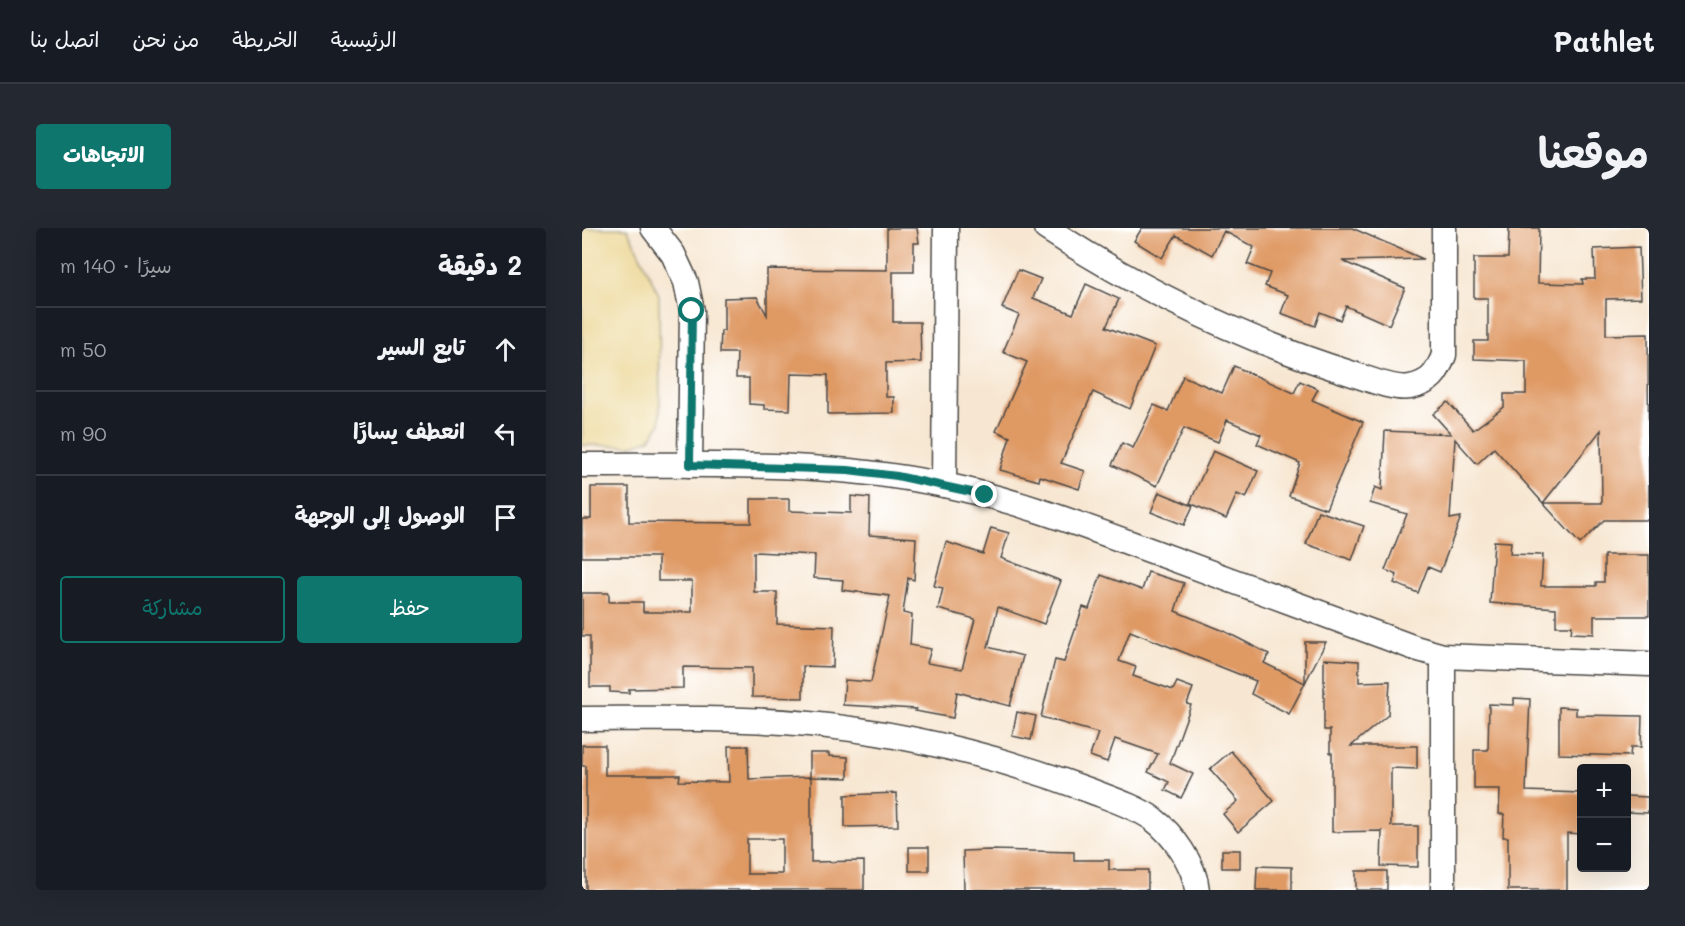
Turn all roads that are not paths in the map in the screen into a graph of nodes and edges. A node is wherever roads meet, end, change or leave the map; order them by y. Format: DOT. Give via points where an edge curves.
graph roads {
  1 [pos="653,228"];
  2 [pos="946,228"];
  3 [pos="1046,228"];
  4 [pos="1444,228"];
  5 [pos="582,465"];
  6 [pos="690,465"];
  7 [pos="944,485"];
  8 [pos="1443,656"];
  9 [pos="1649,664"];
  10 [pos="582,719"];
  11 [pos="1197,890"];
  12 [pos="1443,890"];
  1 -- 6 [label="street" via="682,273 692,311"];
  2 -- 7 [label="street"];
  3 -- 4 [label="street" via="1135,282 1217,324 1302,358 1408,388 1425,383 1438,371 1444,355"];
  5 -- 6 [label="street"];
  6 -- 7 [label="street" via="848,470"];
  7 -- 8 [label="street" via="1069,521"];
  8 -- 9 [label="street"];
  8 -- 12 [label="street"];
  10 -- 11 [label="street" via="809,724 895,736 980,755 1063,781 1152,818 1180,846"];
}
